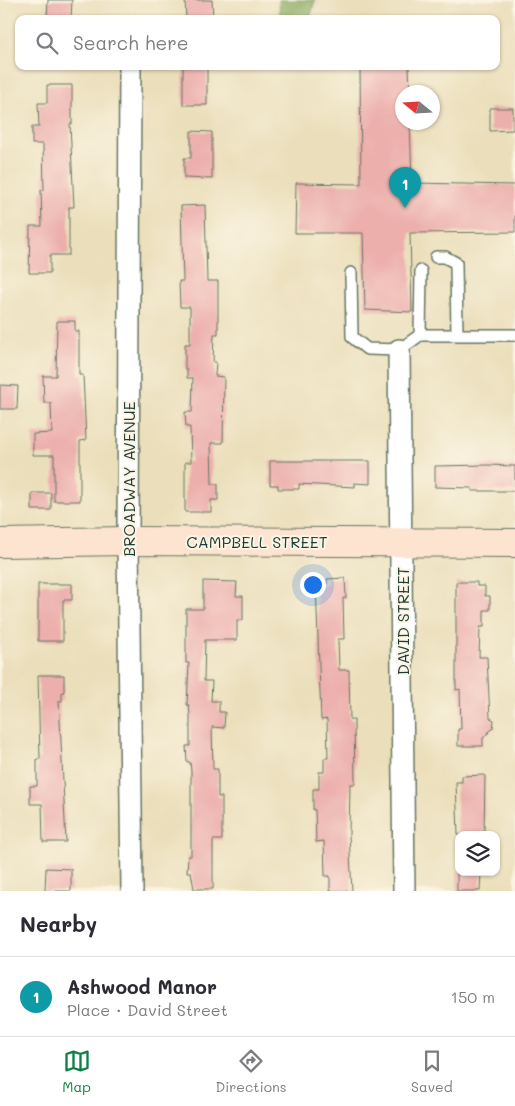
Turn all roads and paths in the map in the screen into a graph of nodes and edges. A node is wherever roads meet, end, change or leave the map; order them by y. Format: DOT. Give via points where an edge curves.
graph roads {
  1 [pos="130,70"];
  2 [pos="436,257"];
  3 [pos="421,271"];
  4 [pos="351,273"];
  5 [pos="457,334"];
  6 [pos="420,335"];
  7 [pos="515,335"];
  8 [pos="399,350"];
  9 [pos="128,541"];
  10 [pos="0,542"];
  11 [pos="403,543"];
  12 [pos="515,543"];
  13 [pos="132,891"];
  14 [pos="404,891"];
  1 -- 9 [label="street, BROADWAY AVENUE"];
  2 -- 5 [label="lane" via="445,257 456,263"];
  3 -- 6 [label="lane"];
  4 -- 8 [label="lane" via="352,337 366,349"];
  5 -- 6 [label="lane"];
  5 -- 7 [label="lane"];
  6 -- 8 [label="lane"];
  8 -- 11 [label="street, DAVID STREET"];
  9 -- 10 [label="street, CAMPBELL STREET"];
  9 -- 11 [label="street, CAMPBELL STREET"];
  9 -- 13 [label="street, BROADWAY AVENUE"];
  11 -- 12 [label="street, CAMPBELL STREET"];
  11 -- 14 [label="street, DAVID STREET"];
}
